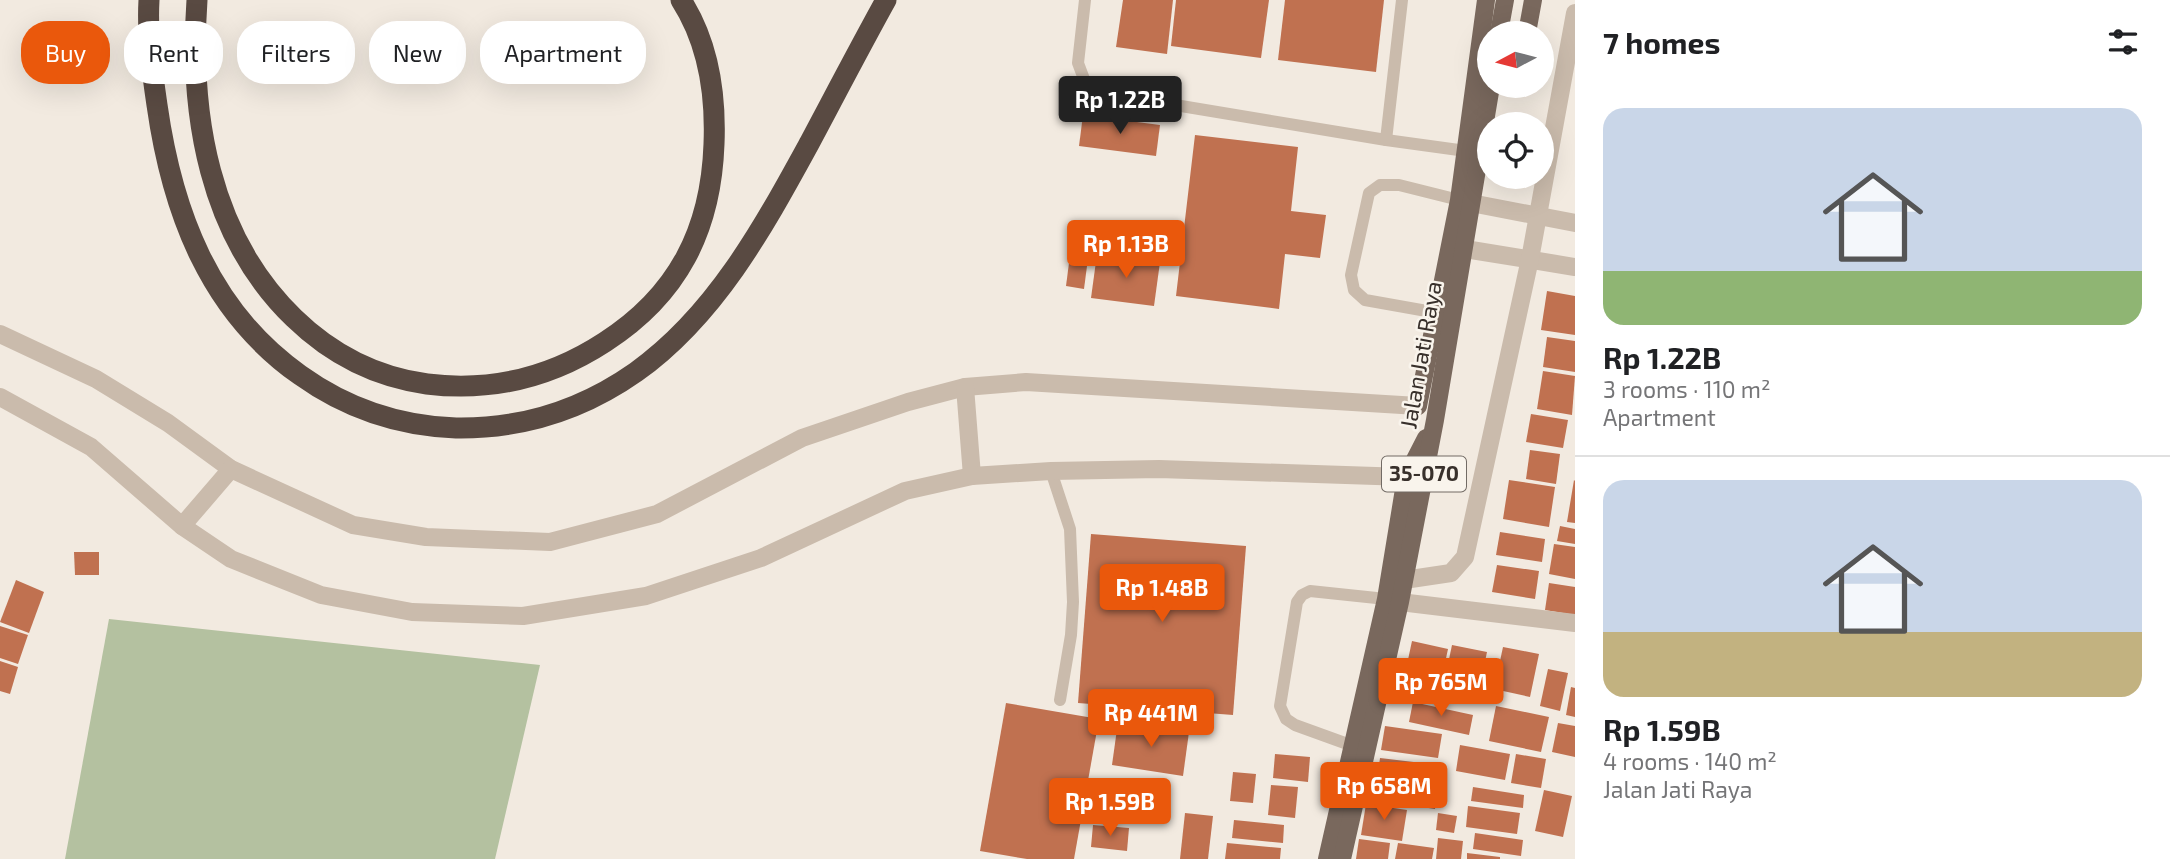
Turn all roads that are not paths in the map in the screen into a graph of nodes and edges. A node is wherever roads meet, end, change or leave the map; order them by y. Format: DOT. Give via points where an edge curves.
graph roads {
  1 [pos="681,0"];
  2 [pos="886,0"];
  3 [pos="1085,0"];
  4 [pos="1402,0"];
  5 [pos="1486,0"];
  6 [pos="1505,0"];
  7 [pos="1533,0"];
  8 [pos="149,7"];
  9 [pos="196,9"];
  10 [pos="1575,13"];
  11 [pos="1501,21"];
  12 [pos="1529,21"];
  13 [pos="1489,98"];
  14 [pos="1493,98"];
  15 [pos="1488,105"];
  16 [pos="1386,140"];
  17 [pos="1466,151"];
  18 [pos="1465,202"];
  19 [pos="1538,215"];
  20 [pos="1575,223"];
  21 [pos="1465,250"];
  22 [pos="1530,259"];
  23 [pos="1575,267"];
  24 [pos="1438,313"];
  25 [pos="0,334"];
  26 [pos="965,387"];
  27 [pos="0,397"];
  28 [pos="1418,406"];
  29 [pos="1435,420"];
  30 [pos="231,469"];
  31 [pos="1051,471"];
  32 [pos="972,477"];
  33 [pos="1406,477"];
  34 [pos="182,526"];
  35 [pos="1404,579"];
  36 [pos="1393,601"];
  37 [pos="1575,623"];
  38 [pos="1060,700"];
  39 [pos="1353,747"];
  40 [pos="1328,859"];
  41 [pos="1342,859"];
  1 -- 9 [label="highway" via="702,43 713,102 710,191 694,243 664,291 618,334 549,371 524,380 474,387 415,382 360,365 309,332 263,285 230,229 209,166 198,94"];
  2 -- 8 [label="highway" via="757,236 683,331 637,371 565,411 519,423 468,428 410,423 342,401 290,368 242,324 212,280 174,188 153,83"];
  3 -- 16 [label="lane" via="1078,64 1097,92"];
  4 -- 16 [label="lane"];
  5 -- 17 [label="main road, Jalan Jati Raya / 35-070"];
  6 -- 11 [label="main road"];
  7 -- 12 [label="main road"];
  10 -- 19 [label="street"];
  13 -- 15 [label="main road, Jalan Jati Raya / 35-070"];
  14 -- 15 [label="main road, Jalan Jati Raya / 35-070"];
  15 -- 18 [label="main road, Jalan Jati Raya / 35-070"];
  16 -- 17 [label="lane"];
  17 -- 18 [label="main road, Jalan Jati Raya / 35-070"];
  18 -- 19 [label="street"];
  18 -- 21 [label="main road, Jalan Jati Raya / 35-070"];
  18 -- 24 [label="main road, Jalan Jati Raya / 35-070"];
  18 -- 24 [label="lane" via="1399,185 1380,185 1369,193 1351,275 1354,290 1365,300"];
  19 -- 20 [label="street"];
  19 -- 22 [label="street"];
  21 -- 22 [label="street"];
  21 -- 29 [label="main road, Jalan Jati Raya / 35-070"];
  22 -- 23 [label="street"];
  22 -- 35 [label="street" via="1465,557 1451,573"];
  24 -- 28 [label="main road, Jalan Jati Raya / 35-070"];
  25 -- 30 [label="street" via="96,379"];
  26 -- 28 [label="street" via="1027,382"];
  26 -- 30 [label="street" via="802,438 657,514 550,542 426,537 353,525"];
  26 -- 32 [label="street"];
  27 -- 34 [label="street" via="91,447"];
  29 -- 33 [label="main road, Jalan Jati Raya"];
  29 -- 35 [label="main road, Jalan Jati Raya / 35-070"];
  30 -- 34 [label="street"];
  31 -- 32 [label="street"];
  31 -- 33 [label="street" via="1238,470"];
  31 -- 38 [label="lane" via="1070,529 1073,602"];
  32 -- 34 [label="street" via="905,491 761,558 646,596 523,616 412,612 321,595 231,559"];
  33 -- 36 [label="main road, Jalan Jati Raya / 35-070"];
  35 -- 36 [label="main road, Jalan Jati Raya / 35-070"];
  36 -- 37 [label="street"];
  36 -- 39 [label="main road, Jalan Jati Raya / 35-070"];
  36 -- 39 [label="lane" via="1310,591 1297,602 1280,706 1295,726"];
  36 -- 41 [label="main road, Jalan Jati Raya / 35-070"];
  39 -- 40 [label="main road, Jalan Jati Raya / 35-070"];
}
